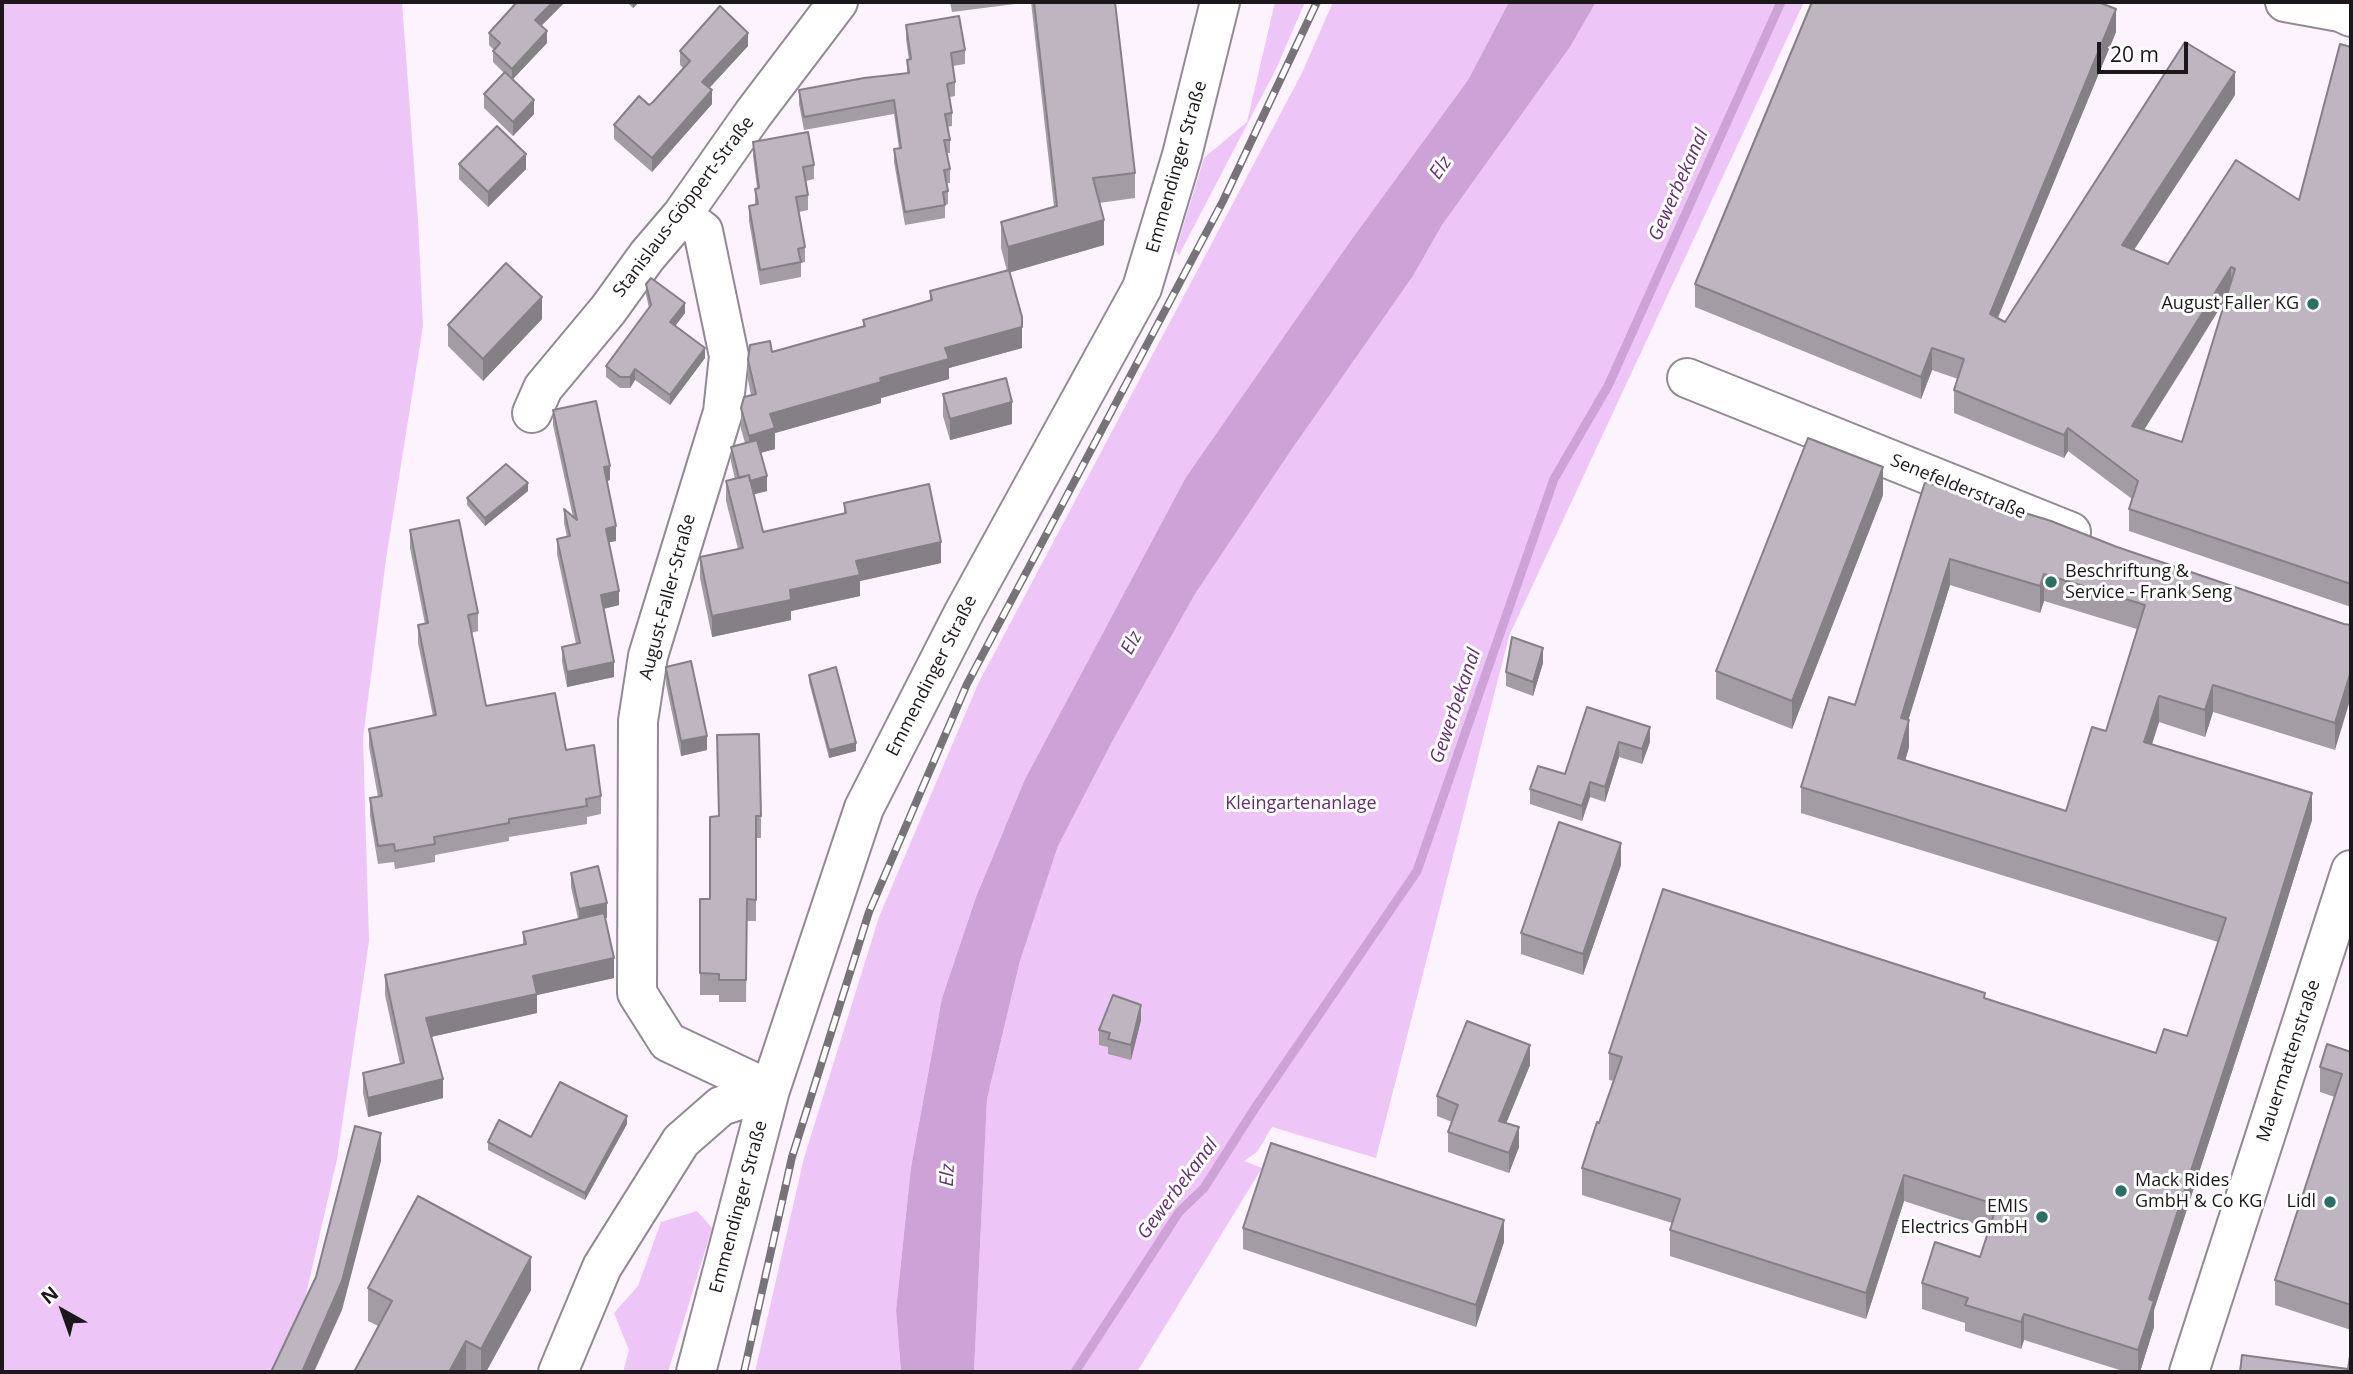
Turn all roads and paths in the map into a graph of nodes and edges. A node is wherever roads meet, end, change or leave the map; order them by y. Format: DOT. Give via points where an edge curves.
graph roads {
  1 [pos="838,2"];
  2 [pos="1220,2"];
  3 [pos="2285,2"];
  4 [pos="2347,13"];
  5 [pos="682,215"];
  6 [pos="1687,378"];
  7 [pos="532,413"];
  8 [pos="2099,543"];
  9 [pos="2351,870"];
  10 [pos="770,1090"];
  11 [pos="558,1372"];
  12 [pos="696,1372"];
  13 [pos="2189,1372"];
  1 -- 5 [label="street, Stanislaus-Göppert-Straße"];
  2 -- 10 [label="street, Emmendinger Straße" via="1182,155 1142,288 963,614 864,808"];
  3 -- 4 [label="street"];
  5 -- 7 [label="street, Stanislaus-Göppert-Straße" via="543,388"];
  5 -- 10 [label="street, August-Faller-Straße" via="703,230 729,356 723,412 648,656 638,721 637,993 668,1042"];
  6 -- 8 [label="street, Senefelderstraße"];
  9 -- 13 [label="street, Mauermattenstraße"];
  10 -- 11 [label="street" via="720,1106 681,1141 602,1267"];
  10 -- 12 [label="street, Emmendinger Straße"];
}
